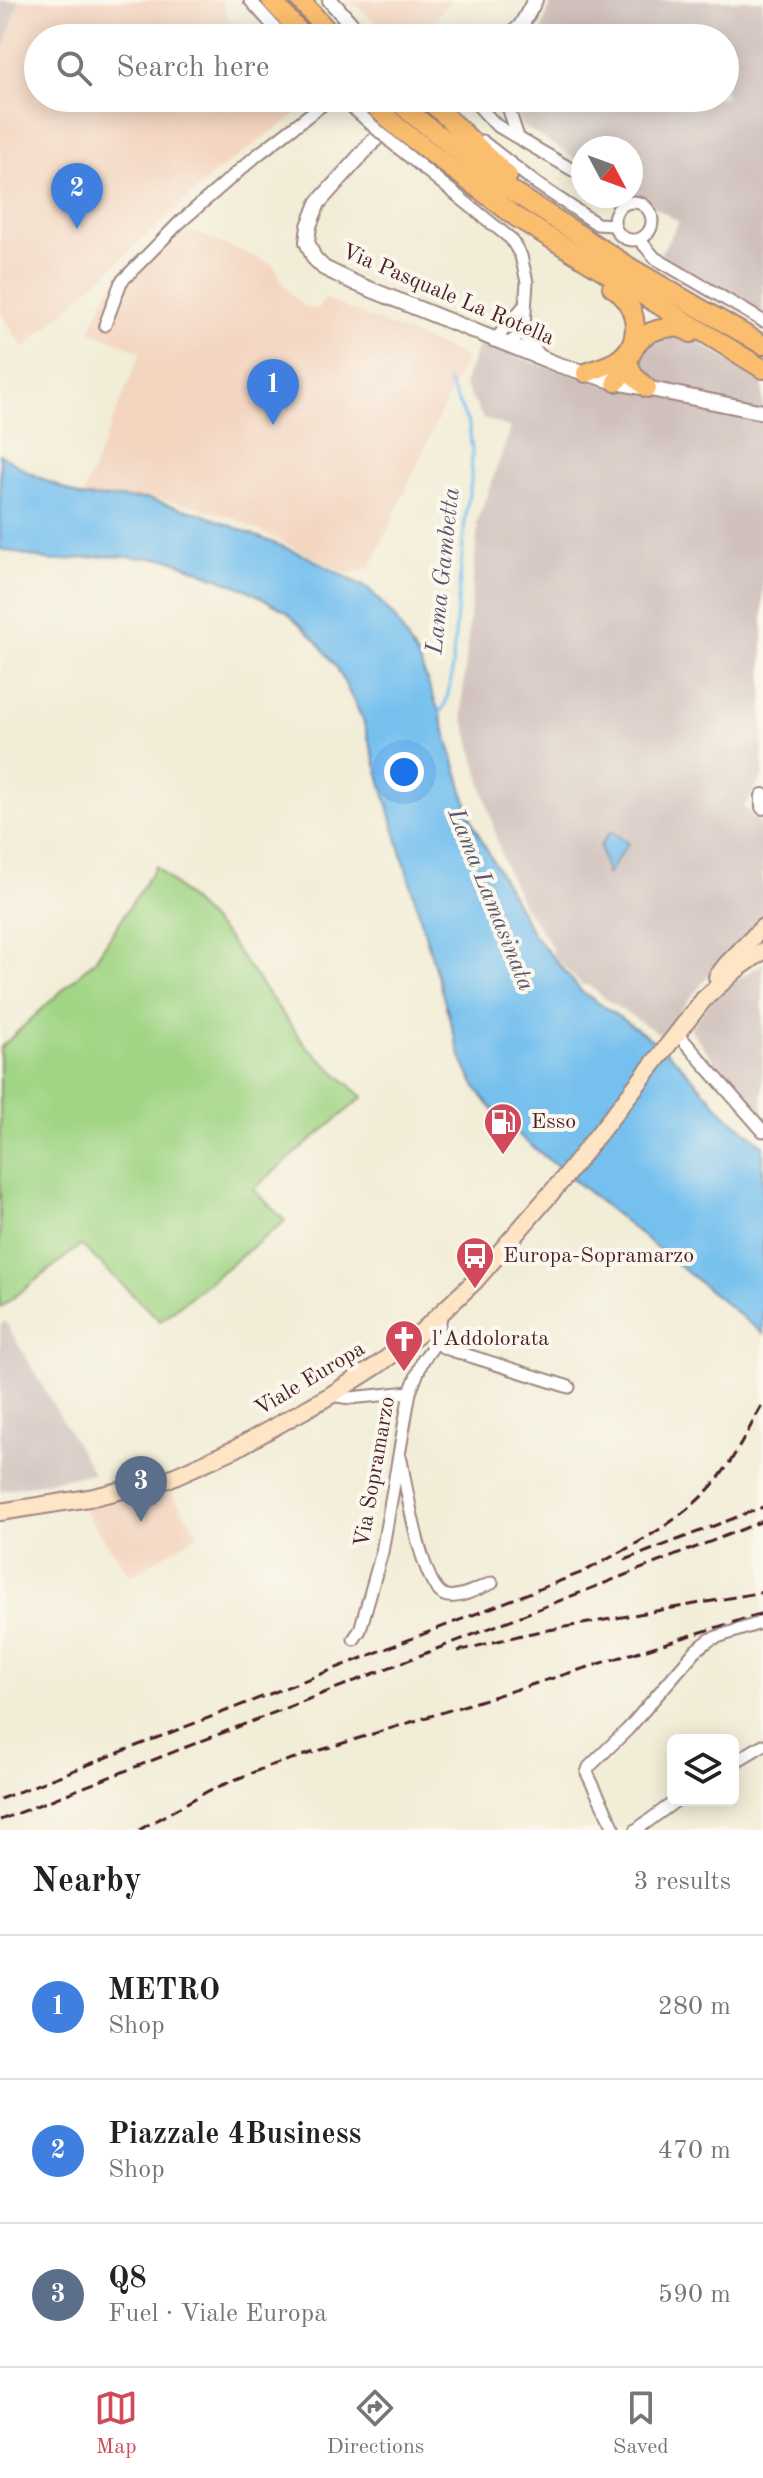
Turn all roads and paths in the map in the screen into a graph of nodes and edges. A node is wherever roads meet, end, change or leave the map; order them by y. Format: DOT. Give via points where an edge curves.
graph roads {
  1 [pos="250,0"];
  2 [pos="271,0"];
  3 [pos="300,0"];
  4 [pos="330,0"];
  5 [pos="535,0"];
  6 [pos="271,24"];
  7 [pos="292,24"];
  8 [pos="321,24"];
  9 [pos="351,24"];
  10 [pos="524,24"];
  11 [pos="313,112"];
  12 [pos="384,112"];
  13 [pos="440,112"];
  14 [pos="444,112"];
  15 [pos="483,112"];
  16 [pos="510,112"];
  17 [pos="404,121"];
  18 [pos="518,137"];
  19 [pos="571,169"];
  20 [pos="643,206"];
  21 [pos="620,208"];
  22 [pos="617,210"];
  23 [pos="614,225"];
  24 [pos="577,234"];
  25 [pos="639,239"];
  26 [pos="582,258"];
  27 [pos="525,305"];
  28 [pos="763,321"];
  29 [pos="105,325"];
  30 [pos="524,326"];
  31 [pos="500,343"];
  32 [pos="763,345"];
  33 [pos="542,358"];
  34 [pos="622,362"];
  35 [pos="761,368"];
  36 [pos="586,373"];
  37 [pos="616,382"];
  38 [pos="647,388"];
  39 [pos="763,412"];
  40 [pos="763,796"];
  41 [pos="763,807"];
  42 [pos="763,927"];
  43 [pos="763,951"];
  44 [pos="704,999"];
  45 [pos="674,1037"];
  46 [pos="763,1131"];
  47 [pos="441,1315"];
  48 [pos="437,1341"];
  49 [pos="569,1387"];
  50 [pos="410,1392"];
  51 [pos="331,1395"];
  52 [pos="400,1454"];
  53 [pos="0,1512"];
  54 [pos="492,1583"];
  55 [pos="763,1622"];
  56 [pos="354,1639"];
  57 [pos="763,1745"];
  58 [pos="739,1759"];
  59 [pos="669,1806"];
  60 [pos="615,1830"];
  61 [pos="636,1830"];
  1 -- 6 [label="street"];
  2 -- 7 [label="highway"];
  3 -- 8 [label="highway"];
  4 -- 9 [label="street"];
  5 -- 10 [label="street"];
  11 -- 29 [label="street" via="207,197 121,282"];
  12 -- 17 [label="highway, bridge"];
  13 -- 24 [label="highway" via="504,174 564,214"];
  14 -- 23 [label="street" via="597,224"];
  15 -- 18 [label="street"];
  16 -- 18 [label="street"];
  17 -- 24 [label="highway"];
  17 -- 26 [label="highway" via="516,217"];
  17 -- 27 [label="street" via="511,239 527,282"];
  17 -- 31 [label="street, Via Pasquale La Rotella" via="318,203 307,242 314,258 339,276"];
  18 -- 19 [label="street"];
  20 -- 25 [label="street" via="652,221"];
  21 -- 22 [label="street"];
  22 -- 23 [label="street"];
  23 -- 25 [label="street" via="621,236"];
  24 -- 32 [label="highway"];
  25 -- 28 [label="street" via="655,258"];
  26 -- 34 [label="highway" via="594,276 621,293 634,314 634,333"];
  26 -- 35 [label="highway"];
  27 -- 30 [label="street"];
  27 -- 31 [label="street"];
  30 -- 31 [label="street" via="518,336"];
  30 -- 33 [label="street" via="526,338"];
  31 -- 33 [label="street, Via Pasquale La Rotella"];
  33 -- 36 [label="street, Via Pasquale La Rotella"];
  34 -- 35 [label="highway" via="652,330 672,327"];
  34 -- 36 [label="highway"];
  34 -- 37 [label="highway" via="613,367"];
  34 -- 38 [label="highway"];
  36 -- 37 [label="street, Via Pasquale La Rotella"];
  37 -- 38 [label="street, Via Pasquale La Rotella"];
  38 -- 39 [label="street, Via Pasquale La Rotella"];
  40 -- 41 [label="street"];
  42 -- 44 [label="main road" via="726,965"];
  43 -- 44 [label="main road, Viale Europa"];
  44 -- 45 [label="main road, Viale Europa"];
  45 -- 46 [label="street"];
  45 -- 47 [label="main road, Viale Europa" via="564,1178"];
  47 -- 48 [label="street, Via Sopramarzo"];
  47 -- 51 [label="main road, Viale Europa"];
  48 -- 49 [label="street"];
  48 -- 50 [label="street, Via Sopramarzo"];
  50 -- 51 [label="street"];
  50 -- 52 [label="street, Via Sopramarzo"];
  51 -- 53 [label="main road, Viale Europa" via="235,1449 166,1480"];
  52 -- 54 [label="street" via="413,1527 434,1584 442,1595 453,1597"];
  52 -- 56 [label="street, Via Sopramarzo" via="382,1552"];
  55 -- 60 [label="street" via="711,1639 696,1650 589,1767 587,1773"];
  57 -- 58 [label="street"];
  59 -- 61 [label="street"];
}
